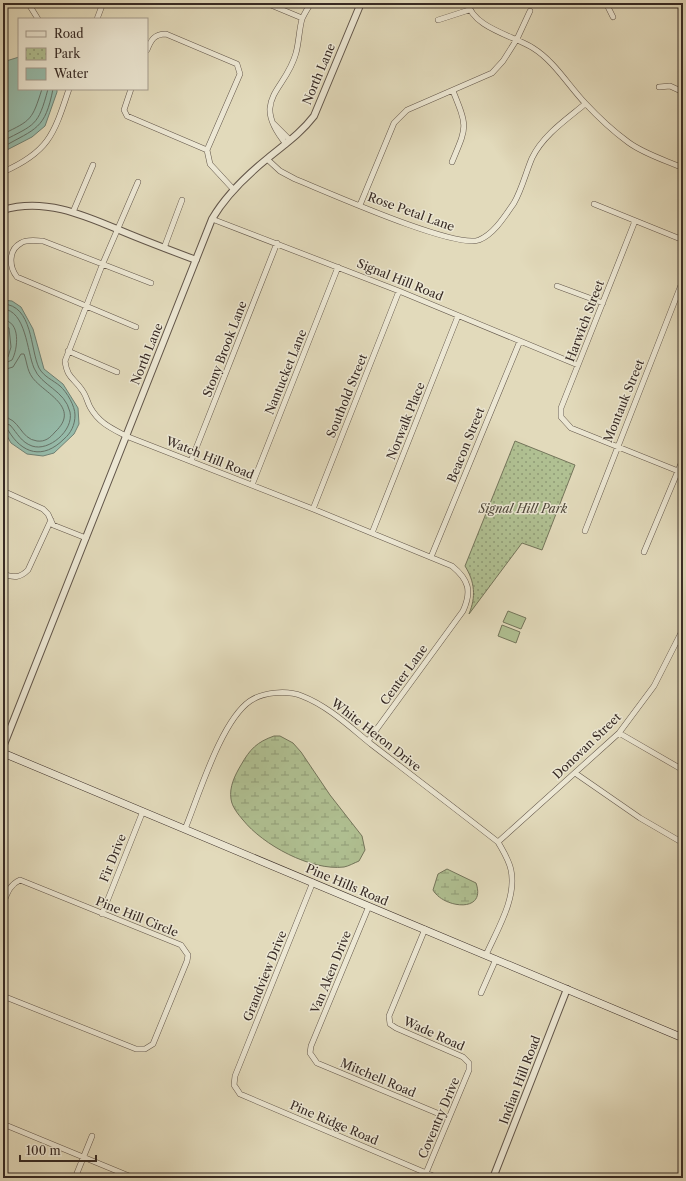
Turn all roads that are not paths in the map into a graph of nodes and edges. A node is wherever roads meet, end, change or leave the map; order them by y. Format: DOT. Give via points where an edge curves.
graph roads {
  1 [pos="28,3"];
  2 [pos="103,3"];
  3 [pos="266,3"];
  4 [pos="311,3"];
  5 [pos="361,3"];
  6 [pos="468,3"];
  7 [pos="606,3"];
  8 [pos="469,10"];
  9 [pos="530,11"];
  10 [pos="613,17"];
  11 [pos="37,18"];
  12 [pos="97,18"];
  13 [pos="302,18"];
  14 [pos="438,20"];
  15 [pos="517,39"];
  16 [pos="148,48"];
  17 [pos="659,87"];
  18 [pos="69,90"];
  19 [pos="131,90"];
  20 [pos="453,90"];
  21 [pos="683,92"];
  22 [pos="585,104"];
  23 [pos="288,142"];
  24 [pos="207,150"];
  25 [pos="267,159"];
  26 [pos="452,162"];
  27 [pos="93,165"];
  28 [pos="683,168"];
  29 [pos="3,172"];
  30 [pos="138,182"];
  31 [pos="234,190"];
  32 [pos="182,200"];
  33 [pos="594,204"];
  34 [pos="360,205"];
  35 [pos="3,210"];
  36 [pos="73,212"];
  37 [pos="212,219"];
  38 [pos="635,220"];
  39 [pos="119,230"];
  40 [pos="683,240"];
  41 [pos="277,244"];
  42 [pos="164,248"];
  43 [pos="196,260"];
  44 [pos="103,263"];
  45 [pos="338,267"];
  46 [pos="683,280"];
  47 [pos="151,283"];
  48 [pos="557,286"];
  49 [pos="399,291"];
  50 [pos="603,303"];
  51 [pos="86,305"];
  52 [pos="458,316"];
  53 [pos="136,327"];
  54 [pos="520,341"];
  55 [pos="68,351"];
  56 [pos="578,365"];
  57 [pos="117,372"];
  58 [pos="126,436"];
  59 [pos="617,447"];
  60 [pos="683,459"];
  61 [pos="192,461"];
  62 [pos="681,472"];
  63 [pos="252,485"];
  64 [pos="3,491"];
  65 [pos="312,508"];
  66 [pos="51,520"];
  67 [pos="585,531"];
  68 [pos="372,534"];
  69 [pos="86,538"];
  70 [pos="644,552"];
  71 [pos="431,557"];
  72 [pos="3,574"];
  73 [pos="456,621"];
  74 [pos="683,629"];
  75 [pos="619,734"];
  76 [pos="368,741"];
  77 [pos="3,747"];
  78 [pos="3,754"];
  79 [pos="683,770"];
  80 [pos="575,773"];
  81 [pos="143,811"];
  82 [pos="186,829"];
  83 [pos="498,842"];
  84 [pos="683,842"];
  85 [pos="313,882"];
  86 [pos="3,904"];
  87 [pos="369,906"];
  88 [pos="102,914"];
  89 [pos="425,929"];
  90 [pos="486,955"];
  91 [pos="496,959"];
  92 [pos="568,989"];
  93 [pos="480,994"];
  94 [pos="3,996"];
  95 [pos="683,1038"];
  96 [pos="311,1046"];
  97 [pos="470,1070"];
  98 [pos="235,1076"];
  99 [pos="449,1118"];
  100 [pos="3,1124"];
  101 [pos="92,1136"];
  102 [pos="83,1157"];
  103 [pos="426,1173"];
  104 [pos="75,1178"];
  105 [pos="134,1178"];
  106 [pos="438,1178"];
  107 [pos="493,1178"];
  1 -- 11 [label="street"];
  2 -- 12 [label="street"];
  3 -- 13 [label="street"];
  4 -- 13 [label="street"];
  5 -- 23 [label="street, North Lane" via="314,116 304,129"];
  6 -- 8 [label="street"];
  7 -- 10 [label="street"];
  8 -- 14 [label="street"];
  8 -- 15 [label="street" via="478,20"];
  9 -- 15 [label="street"];
  13 -- 23 [label="street" via="296,53 270,103 273,124"];
  15 -- 20 [label="street" via="492,73"];
  15 -- 22 [label="street" via="545,58"];
  16 -- 24 [label="street" via="153,37 166,34 232,61 240,69"];
  17 -- 21 [label="street" via="670,86"];
  18 -- 29 [label="street" via="58,123 44,146 20,164"];
  19 -- 24 [label="street" via="124,110 132,119"];
  20 -- 26 [label="street" via="465,119 465,130"];
  20 -- 34 [label="street" via="407,110 394,123"];
  22 -- 28 [label="street" via="628,142"];
  22 -- 34 [label="street, Rose Petal Lane" via="544,140 533,156 517,197 504,218 478,240 465,241 442,236"];
  23 -- 25 [label="street, North Lane"];
  24 -- 31 [label="street" via="210,164"];
  25 -- 31 [label="street, North Lane"];
  25 -- 34 [label="street, Rose Petal Lane" via="280,171 295,179"];
  27 -- 36 [label="street"];
  30 -- 39 [label="street, Watch Hill Road"];
  31 -- 37 [label="street, North Lane"];
  32 -- 42 [label="street"];
  33 -- 38 [label="street"];
  35 -- 36 [label="street" via="33,206"];
  36 -- 39 [label="street"];
  37 -- 41 [label="street, Signal Hill Road"];
  37 -- 43 [label="street, North Lane"];
  38 -- 40 [label="street"];
  38 -- 50 [label="street, Harwich Street"];
  39 -- 42 [label="street"];
  39 -- 44 [label="street, Watch Hill Road"];
  41 -- 45 [label="street, Signal Hill Road"];
  41 -- 61 [label="street, Stony Brook Lane"];
  42 -- 43 [label="street"];
  43 -- 58 [label="street, North Lane"];
  44 -- 47 [label="street"];
  44 -- 51 [label="street, Watch Hill Road"];
  44 -- 51 [label="street" via="43,241 20,243 14,250 10,261 16,277"];
  45 -- 49 [label="street, Signal Hill Road"];
  45 -- 63 [label="street, Nantucket Lane"];
  46 -- 59 [label="street, Montauk Street"];
  48 -- 50 [label="street"];
  49 -- 52 [label="street, Signal Hill Road"];
  49 -- 65 [label="street, Southold Street"];
  50 -- 56 [label="street, Harwich Street"];
  51 -- 53 [label="street"];
  51 -- 55 [label="street, Watch Hill Road"];
  52 -- 54 [label="street, Signal Hill Road"];
  52 -- 68 [label="street, Norwalk Place"];
  54 -- 56 [label="street, Signal Hill Road"];
  54 -- 71 [label="street, Beacon Street"];
  55 -- 57 [label="street"];
  55 -- 58 [label="street, Watch Hill Road" via="66,369 71,380 85,393 95,416 103,424"];
  56 -- 59 [label="street, Harwich Street" via="561,408 561,416 571,428"];
  58 -- 61 [label="street, Watch Hill Road"];
  58 -- 69 [label="street, North Lane"];
  59 -- 62 [label="street"];
  59 -- 67 [label="street, Montauk Street"];
  60 -- 62 [label="street"];
  61 -- 63 [label="street, Watch Hill Road"];
  62 -- 70 [label="street"];
  63 -- 65 [label="street, Watch Hill Road"];
  64 -- 66 [label="street" via="39,506"];
  65 -- 68 [label="street, Watch Hill Road"];
  66 -- 69 [label="street" via="53,525"];
  66 -- 72 [label="street" via="28,570 14,578"];
  68 -- 71 [label="street, Watch Hill Road"];
  69 -- 77 [label="street, North Lane"];
  71 -- 73 [label="street, Watch Hill Road" via="452,566 462,574 468,586 468,601"];
  73 -- 76 [label="street, Center Lane"];
  74 -- 75 [label="street, Donovan Street" via="654,686"];
  75 -- 79 [label="street"];
  75 -- 80 [label="street, Donovan Street"];
  76 -- 82 [label="street, White Heron Drive" via="320,705 302,695 278,693 250,700 224,732"];
  76 -- 83 [label="street, White Heron Drive"];
  78 -- 81 [label="main road, Pine Hills Road"];
  80 -- 83 [label="street, Donovan Street"];
  80 -- 84 [label="street" via="640,818"];
  81 -- 82 [label="main road, Pine Hills Road"];
  81 -- 88 [label="street, Fir Drive"];
  82 -- 85 [label="main road, Pine Hills Road"];
  83 -- 90 [label="street, White Heron Drive" via="507,857 512,885 507,905"];
  85 -- 87 [label="main road, Pine Hills Road"];
  85 -- 98 [label="street, Grandview Drive"];
  86 -- 88 [label="street, Pine Hill Circle" via="8,889 20,880"];
  87 -- 89 [label="main road, Pine Hills Road"];
  87 -- 96 [label="street, Van Aken Drive"];
  88 -- 94 [label="street, Pine Hill Circle" via="181,945 188,955 153,1044 145,1049 136,1049"];
  89 -- 90 [label="main road, Pine Hills Road"];
  89 -- 97 [label="street, Wade Road" via="389,1016 390,1024 463,1057 469,1062"];
  90 -- 91 [label="main road, Pine Hills Road"];
  91 -- 92 [label="main road, Pine Hills Road"];
  91 -- 93 [label="street"];
  92 -- 95 [label="main road, Pine Hills Road"];
  92 -- 107 [label="street, Indian Hill Road"];
  96 -- 99 [label="street, Mitchell Road" via="310,1053 317,1063"];
  97 -- 99 [label="street, Coventry Drive"];
  98 -- 103 [label="street, Pine Ridge Road" via="234,1085 240,1094"];
  99 -- 103 [label="street, Coventry Drive"];
  100 -- 102 [label="street"];
  101 -- 102 [label="street"];
  102 -- 104 [label="street"];
  102 -- 105 [label="street"];
  103 -- 106 [label="street, Pine Ridge Road"];
}
